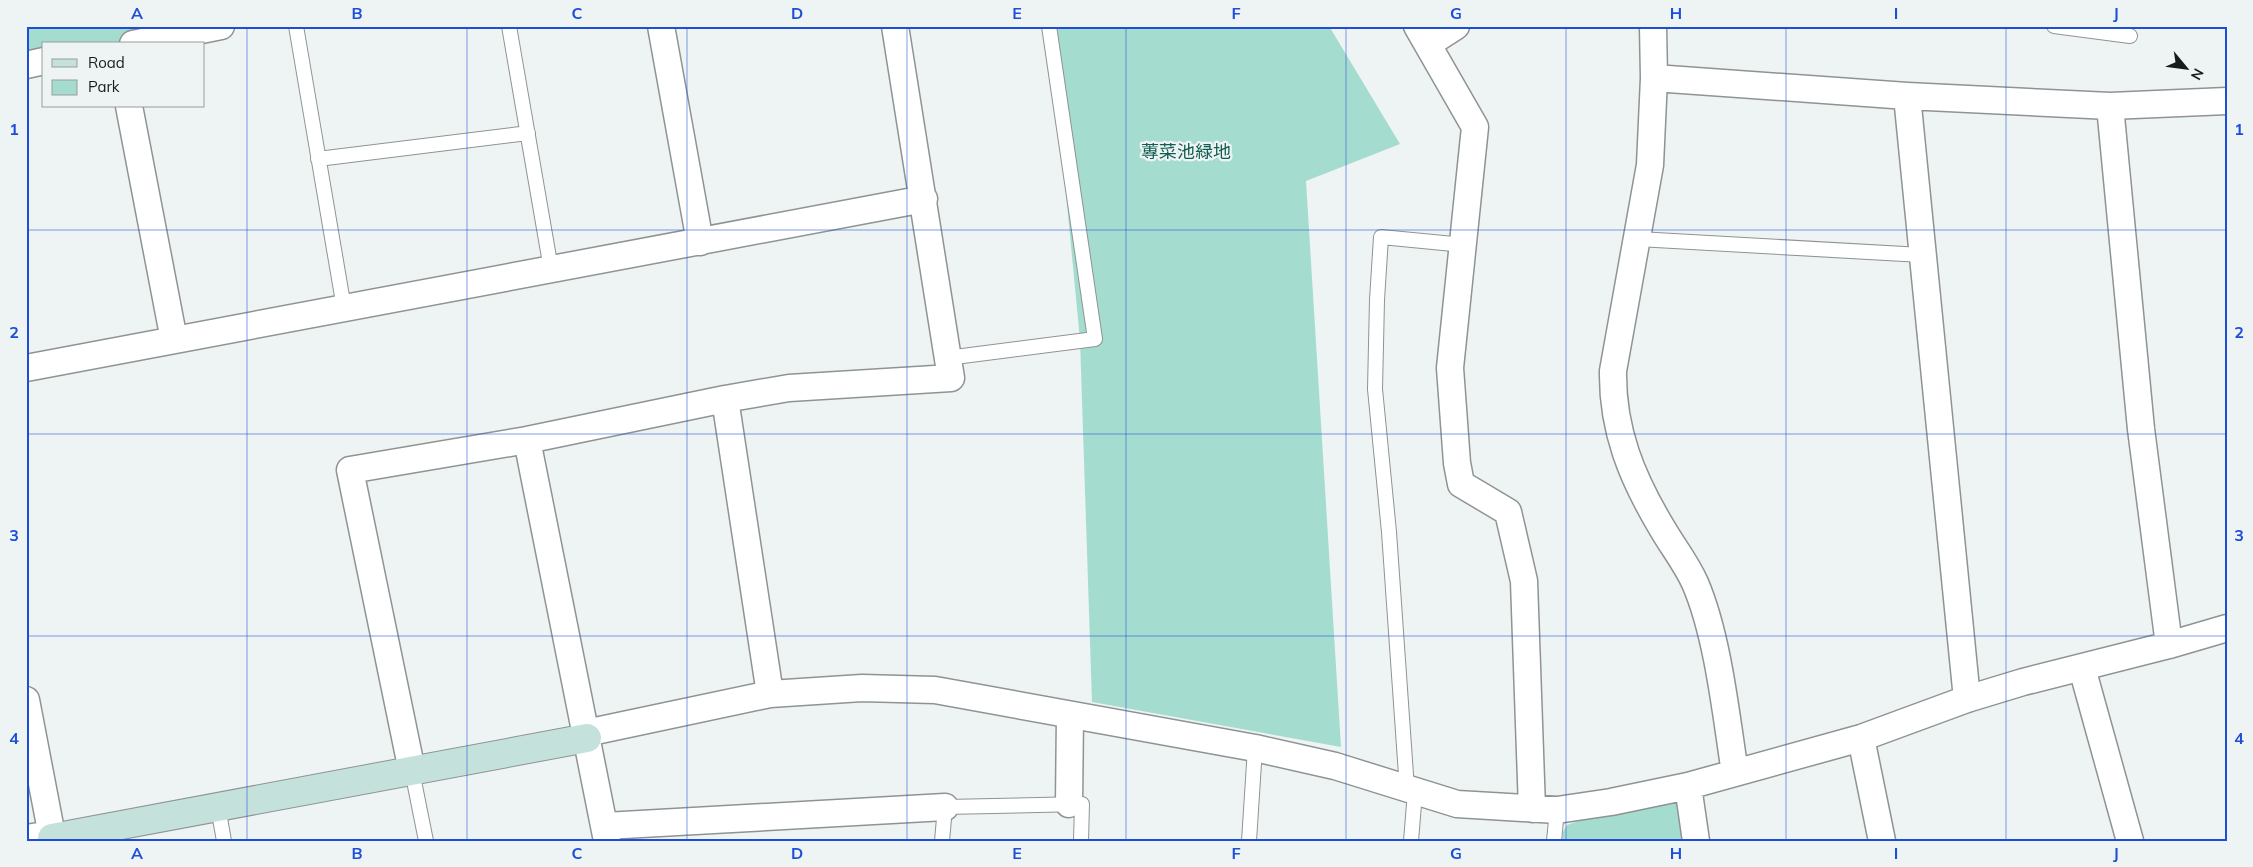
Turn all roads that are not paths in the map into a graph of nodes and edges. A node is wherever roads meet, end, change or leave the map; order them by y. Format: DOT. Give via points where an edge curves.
graph roads {
  1 [pos="222,26"];
  2 [pos="296,26"];
  3 [pos="509,26"];
  4 [pos="661,26"];
  5 [pos="895,26"];
  6 [pos="1049,26"];
  7 [pos="1456,26"];
  8 [pos="1653,26"];
  9 [pos="2054,26"];
  10 [pos="1422,35"];
  11 [pos="2130,36"];
  12 [pos="143,42"];
  13 [pos="42,62"];
  14 [pos="26,65"];
  15 [pos="1654,78"];
  16 [pos="1907,96"];
  17 [pos="2227,102"];
  18 [pos="2110,106"];
  19 [pos="129,108"];
  20 [pos="528,133"];
  21 [pos="318,159"];
  22 [pos="924,199"];
  23 [pos="1638,239"];
  24 [pos="700,242"];
  25 [pos="1464,245"];
  26 [pos="1922,255"];
  27 [pos="551,269"];
  28 [pos="344,308"];
  29 [pos="174,340"];
  30 [pos="947,358"];
  31 [pos="26,368"];
  32 [pos="726,399"];
  33 [pos="527,440"];
  34 [pos="2227,628"];
  35 [pos="2169,645"];
  36 [pos="2082,668"];
  37 [pos="770,694"];
  38 [pos="1967,699"];
  39 [pos="26,700"];
  40 [pos="1070,715"];
  41 [pos="586,736"];
  42 [pos="1861,738"];
  43 [pos="1255,748"];
  44 [pos="412,771"];
  45 [pos="1735,773"];
  46 [pos="1688,786"];
  47 [pos="1411,791"];
  48 [pos="1069,804"];
  49 [pos="218,807"];
  50 [pos="945,808"];
  51 [pos="1545,809"];
  52 [pos="607,836"];
  53 [pos="46,838"];
  54 [pos="224,841"];
  55 [pos="426,841"];
  56 [pos="942,841"];
  57 [pos="1081,841"];
  58 [pos="1249,841"];
  59 [pos="1411,841"];
  60 [pos="1554,841"];
  61 [pos="1696,841"];
  62 [pos="1882,841"];
  63 [pos="2130,841"];
  1 -- 12 [label="street"];
  2 -- 21 [label="lane"];
  3 -- 20 [label="lane"];
  4 -- 24 [label="street"];
  5 -- 22 [label="street"];
  6 -- 30 [label="lane" via="1095,339"];
  7 -- 10 [label="street"];
  8 -- 15 [label="street"];
  9 -- 11 [label="lane"];
  10 -- 25 [label="street" via="1475,127"];
  13 -- 14 [label="street"];
  15 -- 16 [label="street"];
  15 -- 23 [label="street" via="1650,165"];
  16 -- 18 [label="street"];
  16 -- 26 [label="street"];
  17 -- 18 [label="street"];
  18 -- 35 [label="street" via="2141,429"];
  19 -- 29 [label="street"];
  20 -- 21 [label="lane"];
  20 -- 27 [label="lane"];
  21 -- 28 [label="lane"];
  22 -- 24 [label="street"];
  22 -- 30 [label="street"];
  23 -- 26 [label="lane"];
  23 -- 45 [label="street" via="1613,371 1612,394 1619,434 1629,466 1696,584 1719,674"];
  24 -- 27 [label="street"];
  25 -- 47 [label="lane" via="1381,237 1375,389"];
  25 -- 51 [label="street" via="1450,368 1457,463 1461,484 1508,512 1524,581"];
  26 -- 38 [label="street"];
  27 -- 28 [label="street"];
  28 -- 29 [label="street"];
  29 -- 31 [label="street"];
  30 -- 32 [label="street" via="951,378 789,388"];
  32 -- 33 [label="street"];
  32 -- 37 [label="street"];
  33 -- 41 [label="street"];
  33 -- 44 [label="street" via="350,470"];
  34 -- 35 [label="street"];
  35 -- 36 [label="street"];
  36 -- 38 [label="street"];
  36 -- 63 [label="street"];
  37 -- 40 [label="street" via="862,688 934,690"];
  37 -- 41 [label="street"];
  38 -- 42 [label="street"];
  39 -- 53 [label="street"];
  40 -- 43 [label="street"];
  40 -- 48 [label="street"];
  41 -- 44 [label="street"];
  41 -- 52 [label="street"];
  42 -- 45 [label="street"];
  42 -- 62 [label="street"];
  43 -- 47 [label="street" via="1336,766"];
  43 -- 58 [label="lane"];
  44 -- 49 [label="street"];
  44 -- 55 [label="lane"];
  45 -- 46 [label="street"];
  46 -- 51 [label="street" via="1611,802"];
  46 -- 61 [label="street"];
  47 -- 51 [label="street" via="1457,804"];
  47 -- 59 [label="lane"];
  48 -- 50 [label="lane"];
  48 -- 57 [label="lane" via="1082,804"];
  49 -- 53 [label="street"];
  49 -- 54 [label="lane"];
  50 -- 52 [label="street"];
  50 -- 56 [label="lane"];
  51 -- 60 [label="lane"];
}
